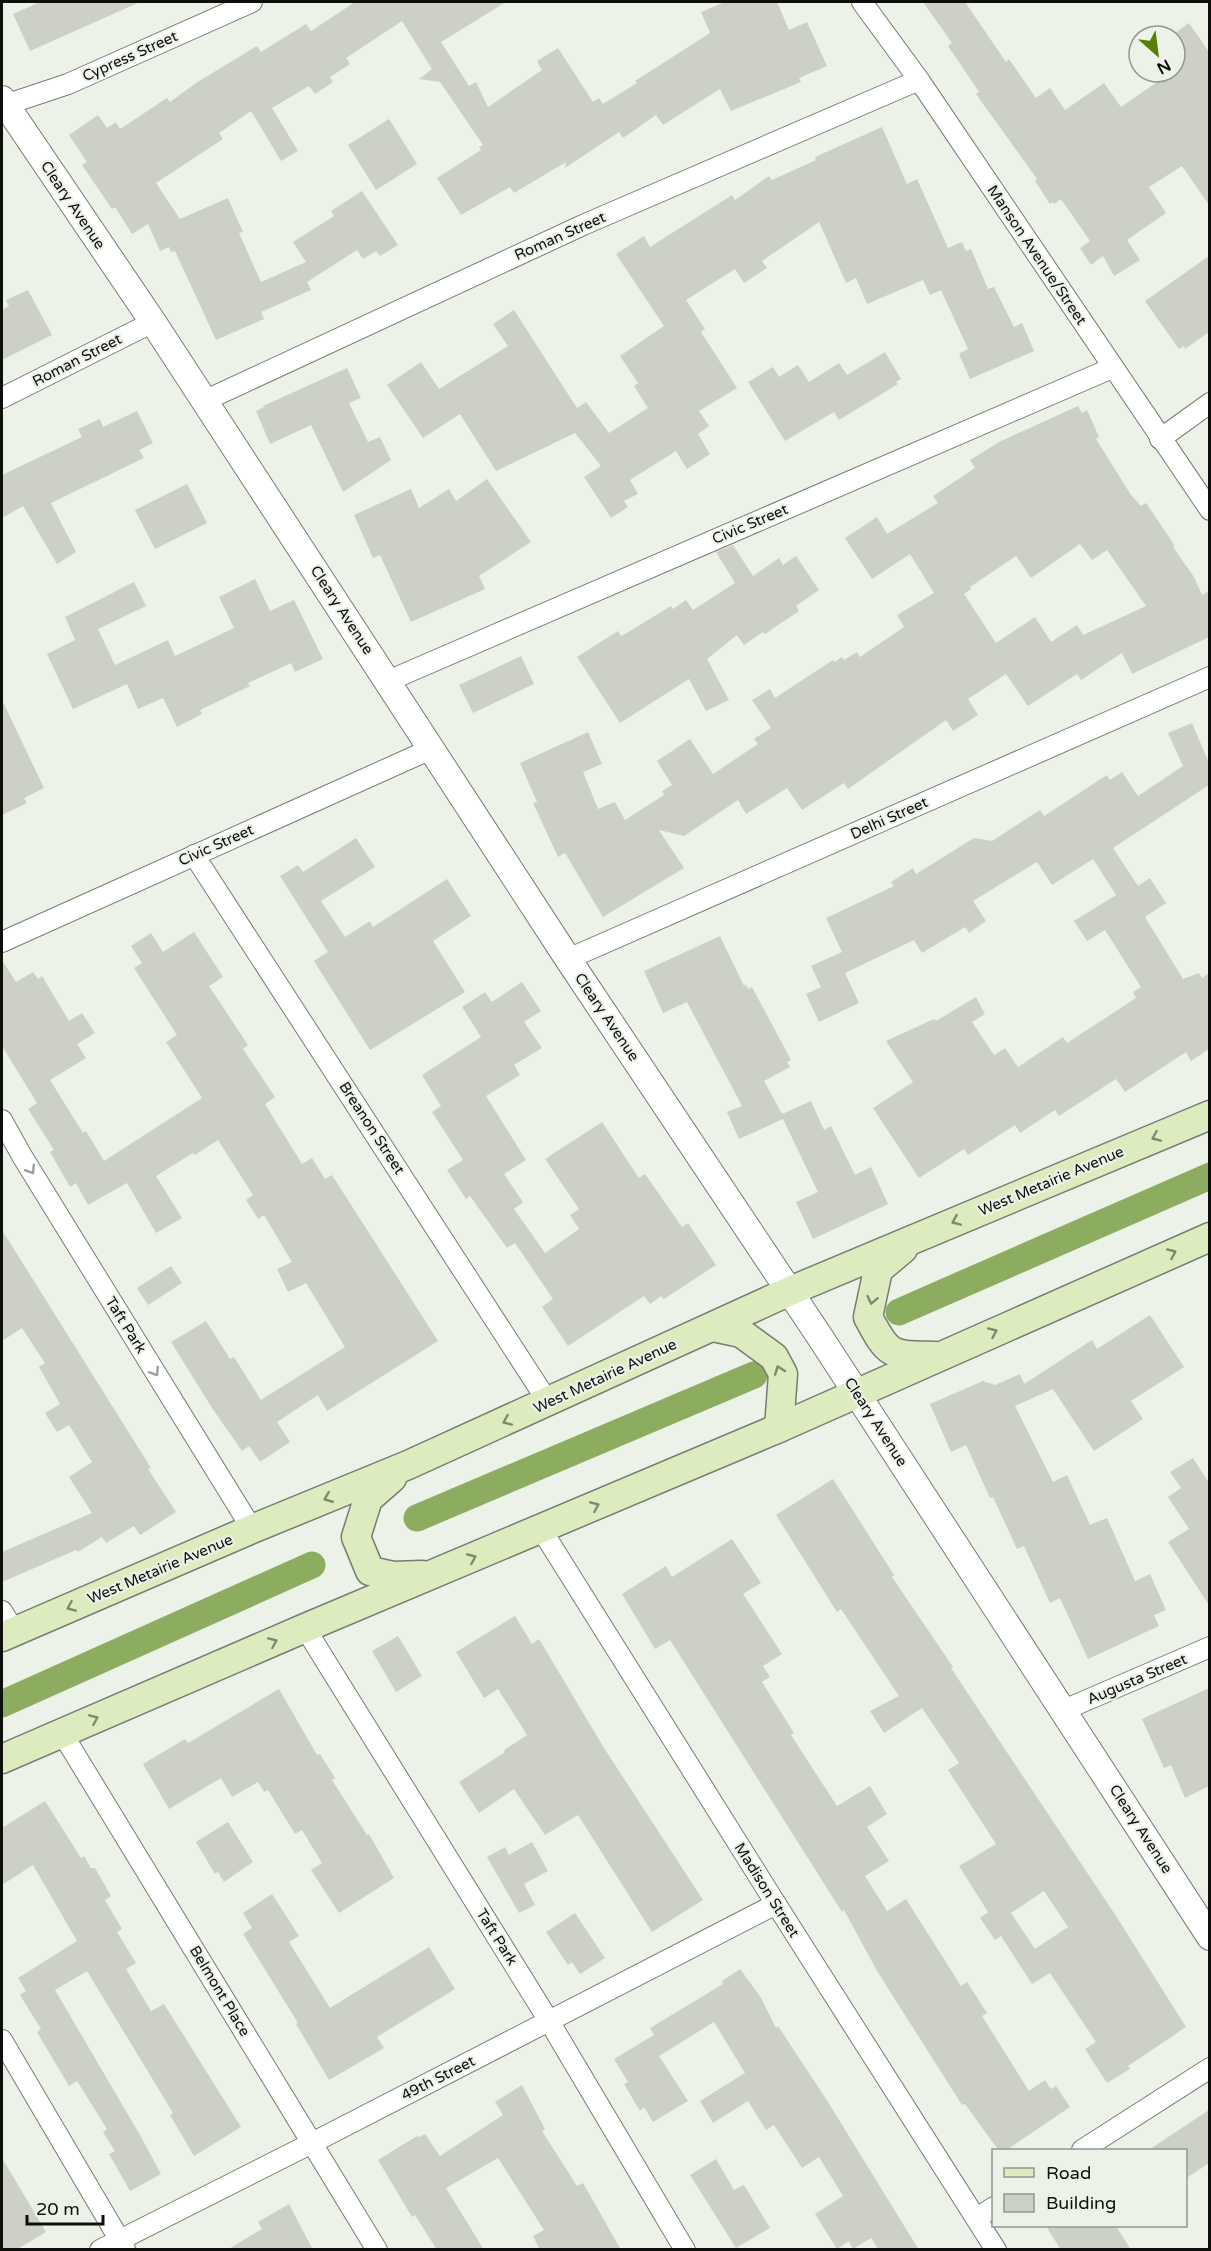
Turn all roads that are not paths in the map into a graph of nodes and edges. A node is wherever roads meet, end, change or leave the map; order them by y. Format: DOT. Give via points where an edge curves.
graph roads {
  1 [pos="252,2"];
  2 [pos="862,2"];
  3 [pos="919,80"];
  4 [pos="3,102"];
  5 [pos="153,322"];
  6 [pos="1112,368"];
  7 [pos="2,398"];
  8 [pos="204,401"];
  9 [pos="1209,403"];
  10 [pos="1160,439"];
  11 [pos="1209,510"];
  12 [pos="1209,677"];
  13 [pos="388,681"];
  14 [pos="431,749"];
  15 [pos="194,855"];
  16 [pos="2,942"];
  17 [pos="568,959"];
  18 [pos="1209,1114"];
  19 [pos="2,1120"];
  20 [pos="1209,1237"];
  21 [pos="916,1238"];
  22 [pos="790,1291"];
  23 [pos="713,1327"];
  24 [pos="940,1356"];
  25 [pos="857,1393"];
  26 [pos="548,1402"];
  27 [pos="779,1428"];
  28 [pos="408,1465"];
  29 [pos="252,1529"];
  30 [pos="541,1529"];
  31 [pos="431,1575"];
  32 [pos="6,1626"];
  33 [pos="305,1628"];
  34 [pos="1209,1647"];
  35 [pos="1064,1710"];
  36 [pos="62,1732"];
  37 [pos="2,1759"];
  38 [pos="776,1904"];
  39 [pos="1209,1937"];
  40 [pos="549,2021"];
  41 [pos="2,2040"];
  42 [pos="1209,2068"];
  43 [pos="312,2143"];
  44 [pos="1085,2149"];
  45 [pos="985,2213"];
  46 [pos="123,2245"];
  47 [pos="100,2250"];
  48 [pos="377,2250"];
  49 [pos="685,2250"];
  50 [pos="996,2250"];
  1 -- 4 [label="street, Cypress Street" via="68,84"];
  2 -- 3 [label="street, Manson Avenue/Street"];
  3 -- 6 [label="street, Manson Avenue/Street"];
  3 -- 8 [label="street, Roman Street" via="583,225"];
  4 -- 5 [label="street, Cleary Avenue"];
  5 -- 7 [label="street, Roman Street"];
  5 -- 8 [label="street, Cleary Avenue"];
  6 -- 10 [label="street, Manson Avenue/Street"];
  6 -- 13 [label="street, Civic Street"];
  8 -- 13 [label="street, Cleary Avenue"];
  9 -- 10 [label="street"];
  10 -- 11 [label="street, Manson Avenue/Street"];
  12 -- 17 [label="street, Delhi Street"];
  13 -- 14 [label="street, Cleary Avenue"];
  14 -- 15 [label="street, Civic Street"];
  14 -- 17 [label="street, Cleary Avenue"];
  15 -- 16 [label="street, Civic Street"];
  15 -- 26 [label="street, Breanon Street"];
  17 -- 22 [label="street, Cleary Avenue"];
  18 -- 21 [label="main road, West Metairie Avenue, one-way"];
  19 -- 29 [label="street, Taft Park, one-way"];
  24 -- 20 [label="main road, one-way"];
  21 -- 22 [label="main road, West Metairie Avenue"];
  21 -- 24 [label="main road, one-way" via="878,1270 868,1317 881,1342 898,1355"];
  22 -- 23 [label="main road, West Metairie Avenue"];
  22 -- 25 [label="street, Cleary Avenue"];
  23 -- 26 [label="main road, West Metairie Avenue"];
  27 -- 23 [label="main road, one-way" via="783,1374 774,1357 741,1333"];
  24 -- 25 [label="main road"];
  25 -- 27 [label="main road"];
  25 -- 35 [label="street, Cleary Avenue"];
  26 -- 28 [label="main road, West Metairie Avenue, one-way"];
  30 -- 27 [label="main road, one-way"];
  28 -- 29 [label="main road, West Metairie Avenue, one-way"];
  28 -- 31 [label="main road" via="368,1499 356,1538 370,1570 393,1576"];
  29 -- 32 [label="main road, West Metairie Avenue, one-way"];
  31 -- 30 [label="main road, one-way"];
  30 -- 38 [label="street, Madison Street"];
  31 -- 33 [label="main road"];
  36 -- 33 [label="main road, one-way"];
  33 -- 40 [label="street, Taft Park"];
  34 -- 35 [label="street, Augusta Street"];
  35 -- 39 [label="street, Cleary Avenue"];
  36 -- 37 [label="main road"];
  36 -- 43 [label="street, Belmont Place"];
  38 -- 40 [label="street, 49th Street"];
  38 -- 45 [label="street, Madison Street"];
  40 -- 43 [label="street, 49th Street"];
  40 -- 49 [label="street, Taft Park"];
  41 -- 46 [label="street"];
  42 -- 44 [label="street"];
  43 -- 46 [label="street, 49th Street"];
  43 -- 48 [label="street, Belmont Place"];
  45 -- 50 [label="street, Madison Street"];
  46 -- 47 [label="street, 49th Street"];
}
